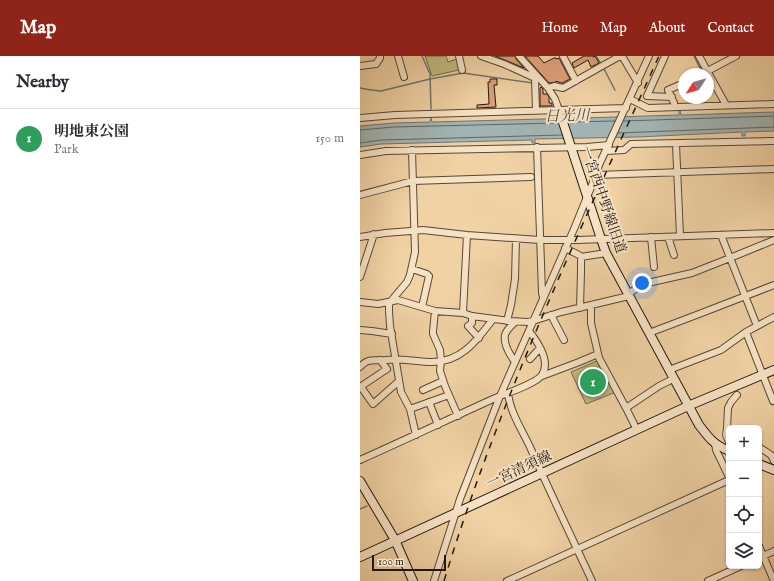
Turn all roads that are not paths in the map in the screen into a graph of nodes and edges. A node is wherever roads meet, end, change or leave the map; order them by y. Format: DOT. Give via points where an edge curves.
graph roads {
  1 [pos="380,56"];
  2 [pos="398,56"];
  3 [pos="459,56"];
  4 [pos="481,56"];
  5 [pos="518,56"];
  6 [pos="563,56"];
  7 [pos="621,56"];
  8 [pos="650,56"];
  9 [pos="665,56"];
  10 [pos="699,56"];
  11 [pos="736,56"];
  12 [pos="360,66"];
  13 [pos="703,68"];
  14 [pos="714,68"];
  15 [pos="462,70"];
  16 [pos="404,77"];
  17 [pos="536,77"];
  18 [pos="576,81"];
  19 [pos="638,83"];
  20 [pos="678,86"];
  21 [pos="714,87"];
  22 [pos="548,88"];
  23 [pos="630,99"];
  24 [pos="774,104"];
  25 [pos="726,105"];
  26 [pos="626,108"];
  27 [pos="559,110"];
  28 [pos="536,111"];
  29 [pos="360,118"];
  30 [pos="774,141"];
  31 [pos="676,144"];
  32 [pos="609,145"];
  33 [pos="537,147"];
  34 [pos="571,147"];
  35 [pos="412,150"];
  36 [pos="606,151"];
  37 [pos="364,157"];
  38 [pos="774,169"];
  39 [pos="678,172"];
  40 [pos="596,175"];
  41 [pos="531,177"];
  42 [pos="413,181"];
  43 [pos="360,195"];
  44 [pos="587,196"];
  45 [pos="414,231"];
  46 [pos="774,233"];
  47 [pos="374,234"];
  48 [pos="467,235"];
  49 [pos="721,235"];
  50 [pos="680,236"];
  51 [pos="360,237"];
  52 [pos="651,237"];
  53 [pos="668,237"];
  54 [pos="516,239"];
  55 [pos="601,239"];
  56 [pos="540,240"];
  57 [pos="568,240"];
  58 [pos="774,240"];
  59 [pos="565,248"];
  60 [pos="606,253"];
  61 [pos="674,255"];
  62 [pos="581,257"];
  63 [pos="730,258"];
  64 [pos="654,267"];
  65 [pos="412,269"];
  66 [pos="360,277"];
  67 [pos="774,285"];
  68 [pos="629,295"];
  69 [pos="745,296"];
  70 [pos="543,297"];
  71 [pos="391,301"];
  72 [pos="360,302"];
  73 [pos="591,305"];
  74 [pos="422,307"];
  75 [pos="580,308"];
  76 [pos="435,311"];
  77 [pos="463,313"];
  78 [pos="551,315"];
  79 [pos="472,316"];
  80 [pos="774,317"];
  81 [pos="493,319"];
  82 [pos="507,321"];
  83 [pos="533,321"];
  84 [pos="515,322"];
  85 [pos="757,326"];
  86 [pos="360,330"];
  87 [pos="529,331"];
  88 [pos="649,332"];
  89 [pos="746,332"];
  90 [pos="392,334"];
  91 [pos="479,338"];
  92 [pos="564,340"];
  93 [pos="540,348"];
  94 [pos="598,354"];
  95 [pos="396,359"];
  96 [pos="530,359"];
  97 [pos="380,360"];
  98 [pos="441,361"];
  99 [pos="516,362"];
  100 [pos="360,367"];
  101 [pos="669,370"];
  102 [pos="774,370"];
  103 [pos="763,375"];
  104 [pos="542,376"];
  105 [pos="674,379"];
  106 [pos="399,381"];
  107 [pos="443,381"];
  108 [pos="360,387"];
  109 [pos="423,390"];
  110 [pos="508,393"];
  111 [pos="449,395"];
  112 [pos="737,395"];
  113 [pos="500,396"];
  114 [pos="773,401"];
  115 [pos="429,402"];
  116 [pos="688,406"];
  117 [pos="626,408"];
  118 [pos="410,409"];
  119 [pos="458,416"];
  120 [pos="438,425"];
  121 [pos="728,425"];
  122 [pos="637,430"];
  123 [pos="416,435"];
  124 [pos="715,444"];
  125 [pos="762,449"];
  126 [pos="726,450"];
  127 [pos="360,460"];
  128 [pos="774,461"];
  129 [pos="762,465"];
  130 [pos="726,470"];
  131 [pos="774,470"];
  132 [pos="542,474"];
  133 [pos="360,481"];
  134 [pos="726,481"];
  135 [pos="456,513"];
  136 [pos="395,540"];
  137 [pos="577,550"];
  138 [pos="774,551"];
  139 [pos="360,557"];
  140 [pos="762,557"];
  141 [pos="762,559"];
  142 [pos="734,569"];
  143 [pos="413,581"];
  144 [pos="434,581"];
  145 [pos="507,581"];
  146 [pos="592,581"];
  147 [pos="708,581"];
  148 [pos="774,581"];
  1 -- 12 [label="street" via="376,64"];
  2 -- 16 [label="street"];
  3 -- 15 [label="street"];
  4 -- 17 [label="street"];
  5 -- 17 [label="street, 一宮西中野線旧道"];
  6 -- 18 [label="street"];
  7 -- 18 [label="street"];
  7 -- 19 [label="street"];
  8 -- 19 [label="street"];
  9 -- 20 [label="street" via="647,96 673,100 668,90"];
  10 -- 13 [label="street"];
  11 -- 14 [label="street"];
  17 -- 22 [label="street, 一宮西中野線旧道"];
  17 -- 28 [label="street"];
  18 -- 22 [label="street" via="563,88"];
  19 -- 23 [label="street"];
  21 -- 25 [label="street"];
  22 -- 27 [label="street, 一宮西中野線旧道"];
  23 -- 25 [label="street" via="648,108"];
  23 -- 26 [label="street"];
  24 -- 25 [label="street"];
  26 -- 27 [label="street"];
  26 -- 32 [label="street"];
  27 -- 28 [label="street"];
  27 -- 34 [label="street, 一宮西中野線旧道"];
  28 -- 29 [label="street"];
  30 -- 31 [label="street"];
  31 -- 36 [label="street" via="631,144 624,150"];
  31 -- 39 [label="street"];
  32 -- 34 [label="street"];
  32 -- 36 [label="street"];
  33 -- 34 [label="street"];
  33 -- 35 [label="street"];
  33 -- 56 [label="street"];
  34 -- 44 [label="street, 一宮西中野線旧道"];
  35 -- 37 [label="street" via="386,151"];
  35 -- 42 [label="street"];
  36 -- 40 [label="street"];
  38 -- 39 [label="street"];
  39 -- 40 [label="street"];
  39 -- 50 [label="street"];
  40 -- 44 [label="street"];
  41 -- 42 [label="street"];
  42 -- 43 [label="street"];
  42 -- 45 [label="street"];
  44 -- 55 [label="street, 一宮西中野線旧道"];
  44 -- 57 [label="street"];
  45 -- 47 [label="street"];
  45 -- 48 [label="street"];
  45 -- 65 [label="street" via="415,252"];
  46 -- 49 [label="street"];
  47 -- 51 [label="street"];
  47 -- 66 [label="street"];
  48 -- 54 [label="street"];
  48 -- 77 [label="street"];
  49 -- 50 [label="street"];
  49 -- 63 [label="street"];
  50 -- 53 [label="street"];
  52 -- 53 [label="street"];
  52 -- 55 [label="street"];
  52 -- 64 [label="street"];
  53 -- 61 [label="street"];
  54 -- 56 [label="street"];
  54 -- 82 [label="street" via="515,279"];
  55 -- 57 [label="street"];
  55 -- 60 [label="street, 一宮西中野線旧道"];
  56 -- 57 [label="street"];
  56 -- 70 [label="street"];
  57 -- 59 [label="street"];
  58 -- 63 [label="street"];
  59 -- 62 [label="street"];
  59 -- 70 [label="street"];
  60 -- 62 [label="street"];
  60 -- 68 [label="street, 一宮西中野線旧道"];
  62 -- 75 [label="street"];
  63 -- 68 [label="street" via="692,273 643,284"];
  63 -- 69 [label="street"];
  65 -- 71 [label="street" via="407,282"];
  65 -- 74 [label="street" via="429,276"];
  67 -- 69 [label="street"];
  68 -- 73 [label="street"];
  68 -- 88 [label="street, 一宮西中野線旧道"];
  69 -- 85 [label="street"];
  69 -- 88 [label="street"];
  70 -- 83 [label="street"];
  71 -- 72 [label="street" via="378,304"];
  71 -- 74 [label="street" via="398,300"];
  71 -- 90 [label="street" via="389,311"];
  73 -- 75 [label="street"];
  73 -- 94 [label="street" via="591,322"];
  74 -- 76 [label="street"];
  75 -- 78 [label="street"];
  76 -- 77 [label="street"];
  76 -- 98 [label="street" via="433,334 440,350"];
  77 -- 79 [label="street"];
  78 -- 83 [label="street"];
  78 -- 92 [label="street"];
  79 -- 81 [label="street"];
  79 -- 91 [label="street" via="472,323 468,326"];
  80 -- 85 [label="street"];
  81 -- 82 [label="street"];
  81 -- 91 [label="street"];
  82 -- 84 [label="street"];
  83 -- 84 [label="street"];
  83 -- 87 [label="street"];
  84 -- 99 [label="street" via="505,335 510,354"];
  85 -- 89 [label="street"];
  86 -- 90 [label="street"];
  87 -- 93 [label="street"];
  87 -- 99 [label="street"];
  88 -- 101 [label="street, 一宮西中野線旧道"];
  89 -- 101 [label="street" via="721,350"];
  89 -- 103 [label="street"];
  90 -- 95 [label="street"];
  91 -- 98 [label="street" via="459,355"];
  93 -- 96 [label="street"];
  93 -- 104 [label="street" via="545,362"];
  94 -- 104 [label="street"];
  94 -- 117 [label="street"];
  95 -- 97 [label="street"];
  95 -- 98 [label="street"];
  95 -- 106 [label="street"];
  97 -- 100 [label="street" via="367,362"];
  97 -- 108 [label="street" via="387,369"];
  98 -- 107 [label="street"];
  99 -- 113 [label="street"];
  101 -- 105 [label="street, 一宮西中野線旧道"];
  102 -- 103 [label="street, 一宮清須線"];
  103 -- 114 [label="street"];
  103 -- 116 [label="street, 一宮清須線"];
  104 -- 110 [label="street"];
  105 -- 116 [label="street, 一宮西中野線旧道"];
  105 -- 117 [label="street"];
  106 -- 108 [label="street" via="373,404"];
  106 -- 118 [label="street" via="400,392"];
  107 -- 109 [label="street"];
  107 -- 111 [label="street"];
  110 -- 113 [label="street"];
  110 -- 132 [label="street" via="512,410"];
  111 -- 115 [label="street"];
  111 -- 119 [label="street"];
  112 -- 121 [label="street" via="728,408"];
  113 -- 119 [label="street"];
  113 -- 135 [label="street"];
  115 -- 118 [label="street"];
  115 -- 120 [label="street"];
  116 -- 122 [label="street, 一宮清須線"];
  116 -- 124 [label="street, 一宮西中野線旧道" via="699,425"];
  117 -- 122 [label="street"];
  118 -- 123 [label="street"];
  119 -- 120 [label="street"];
  120 -- 123 [label="street"];
  122 -- 132 [label="street, 一宮清須線"];
  123 -- 127 [label="street"];
  124 -- 126 [label="street, 一宮西中野線旧道"];
  124 -- 130 [label="street"];
  125 -- 128 [label="street" via="771,455"];
  129 -- 131 [label="street"];
  132 -- 135 [label="street, 一宮清須線"];
  132 -- 137 [label="street"];
  133 -- 136 [label="street"];
  134 -- 137 [label="street"];
  135 -- 136 [label="street, 一宮清須線"];
  135 -- 144 [label="street"];
  136 -- 139 [label="street, 一宮清須線"];
  136 -- 143 [label="street"];
  137 -- 145 [label="street"];
  137 -- 146 [label="street"];
  138 -- 140 [label="street"];
  141 -- 148 [label="street"];
  142 -- 147 [label="street"];
}
